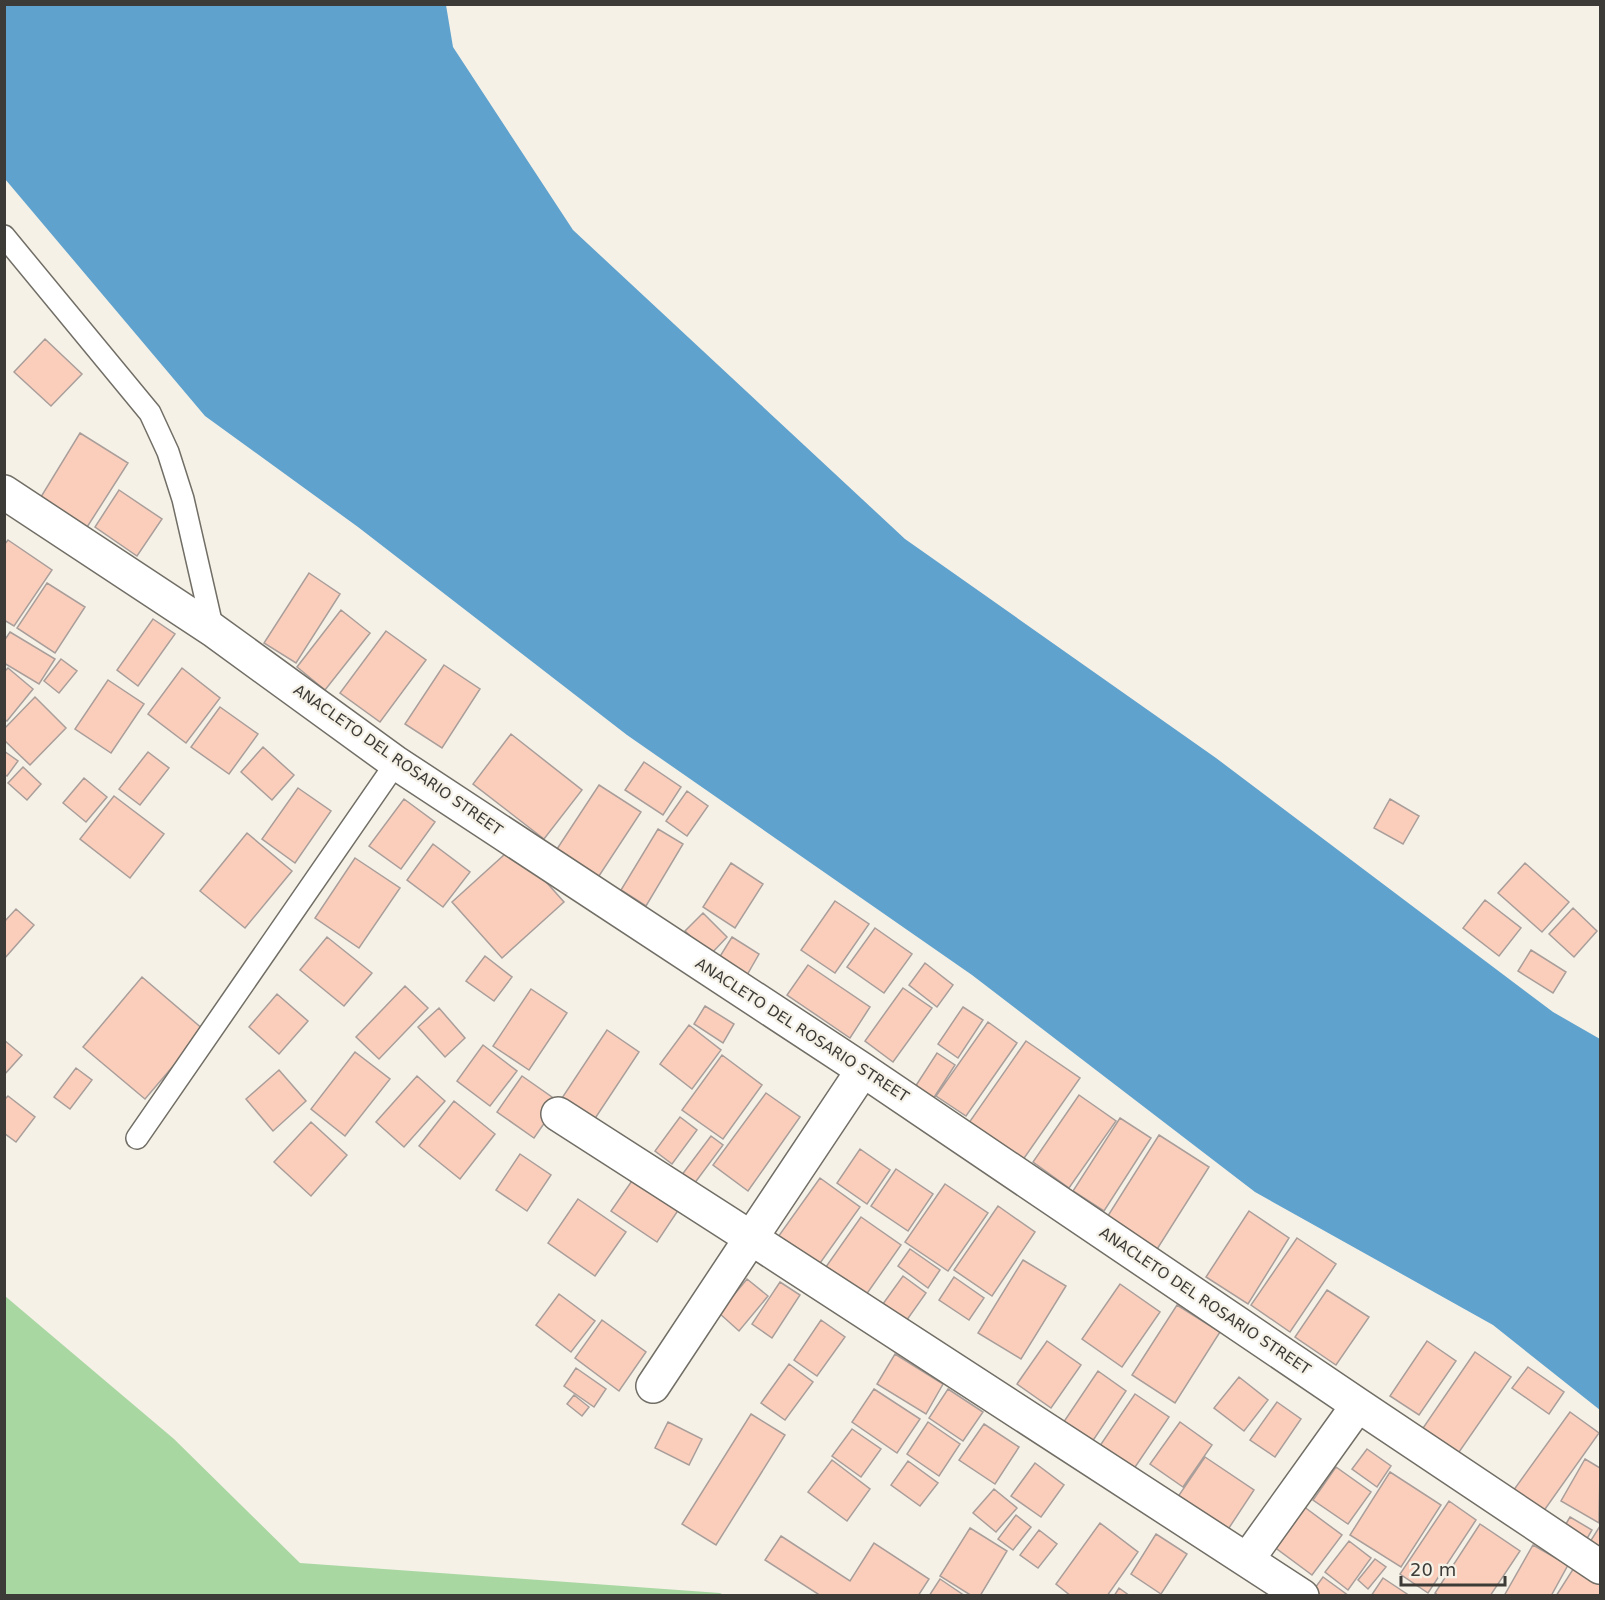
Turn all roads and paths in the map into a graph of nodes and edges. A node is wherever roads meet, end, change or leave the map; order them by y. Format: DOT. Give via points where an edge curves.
graph roads {
  1 [pos="4,236"];
  2 [pos="4,492"];
  3 [pos="213,630"];
  4 [pos="396,763"];
  5 [pos="863,1070"];
  6 [pos="558,1114"];
  7 [pos="137,1138"];
  8 [pos="752,1238"];
  9 [pos="653,1386"];
  10 [pos="1358,1405"];
  11 [pos="1247,1560"];
  12 [pos="1600,1567"];
  13 [pos="1302,1596"];
  1 -- 3 [label="lane" via="150,414 168,452 183,500"];
  2 -- 3 [label="street, ANACLETO DEL ROSARIO STREET"];
  3 -- 4 [label="street, ANACLETO DEL ROSARIO STREET"];
  4 -- 5 [label="street, ANACLETO DEL ROSARIO STREET"];
  4 -- 7 [label="lane"];
  5 -- 8 [label="street"];
  5 -- 10 [label="street, ANACLETO DEL ROSARIO STREET"];
  6 -- 8 [label="street"];
  8 -- 9 [label="street"];
  8 -- 11 [label="street"];
  10 -- 11 [label="street"];
  10 -- 12 [label="street, ANACLETO DEL ROSARIO STREET"];
  11 -- 13 [label="street"];
}
